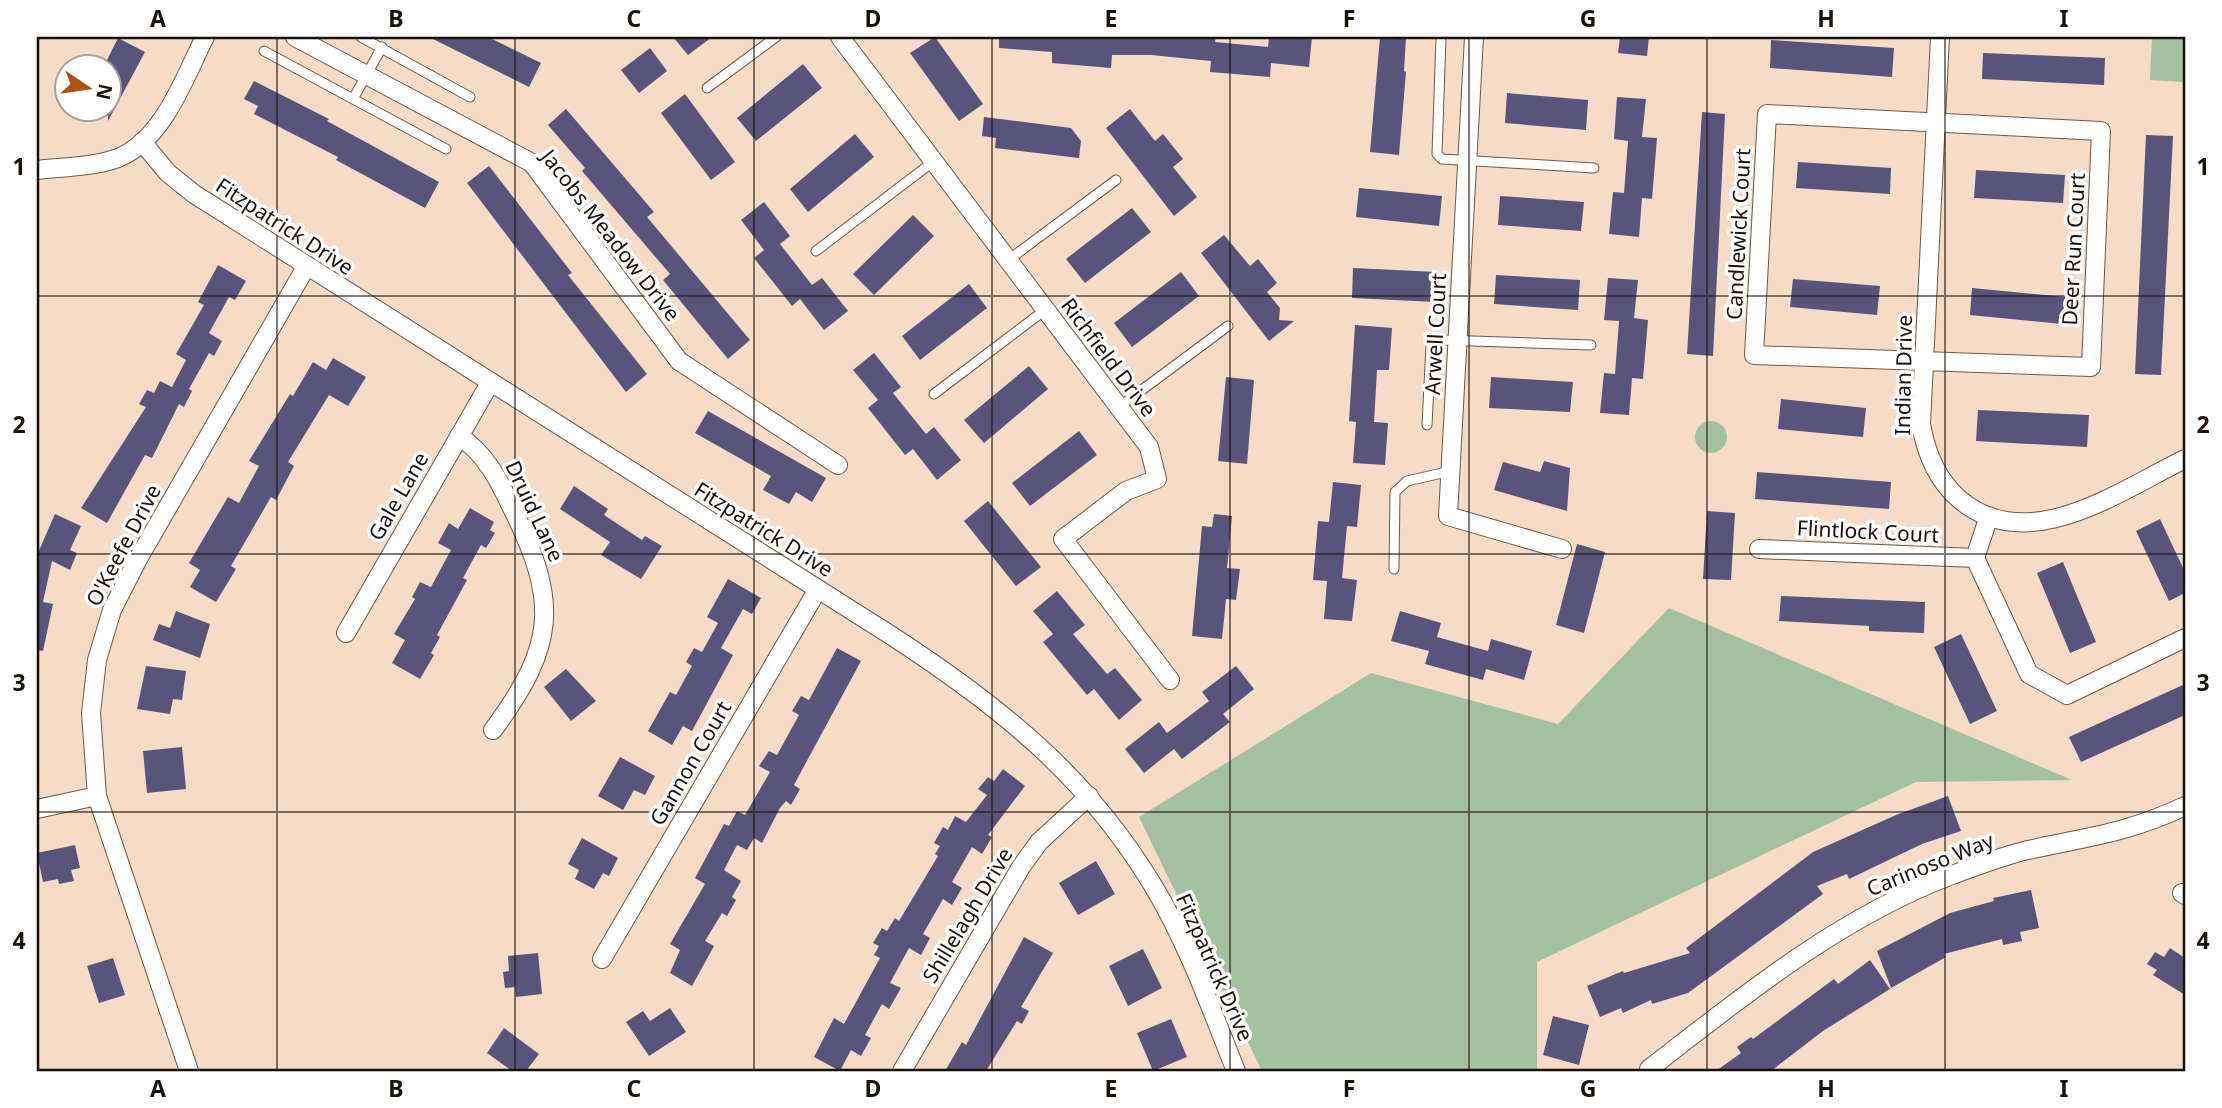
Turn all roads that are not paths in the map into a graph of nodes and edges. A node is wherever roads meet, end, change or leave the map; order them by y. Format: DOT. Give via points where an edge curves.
graph roads {
  1 [pos="205,37"];
  2 [pos="295,37"];
  3 [pos="361,37"];
  4 [pos="775,37"];
  5 [pos="840,37"];
  6 [pos="1441,37"];
  7 [pos="1474,37"];
  8 [pos="1940,37"];
  9 [pos="382,47"];
  10 [pos="264,51"];
  11 [pos="367,75"];
  12 [pos="707,88"];
  13 [pos="470,97"];
  14 [pos="353,99"];
  15 [pos="1936,123"];
  16 [pos="142,142"];
  17 [pos="446,149"];
  18 [pos="1468,160"];
  19 [pos="934,161"];
  20 [pos="1594,168"];
  21 [pos="37,170"];
  22 [pos="1116,180"];
  23 [pos="816,251"];
  24 [pos="1007,261"];
  25 [pos="306,267"];
  26 [pos="1045,310"];
  27 [pos="1228,326"];
  28 [pos="1458,341"];
  29 [pos="1591,345"];
  30 [pos="1924,361"];
  31 [pos="490,383"];
  32 [pos="934,394"];
  33 [pos="1119,407"];
  34 [pos="1427,425"];
  35 [pos="459,436"];
  36 [pos="2184,462"];
  37 [pos="838,465"];
  38 [pos="1451,471"];
  39 [pos="1989,516"];
  40 [pos="1562,549"];
  41 [pos="1759,549"];
  42 [pos="1975,558"];
  43 [pos="1394,569"];
  44 [pos="818,589"];
  45 [pos="346,633"];
  46 [pos="2185,638"];
  47 [pos="1170,680"];
  48 [pos="493,730"];
  49 [pos="97,796"];
  50 [pos="1089,796"];
  51 [pos="2185,806"];
  52 [pos="37,809"];
  53 [pos="602,959"];
  54 [pos="1649,1069"];
  55 [pos="189,1071"];
  56 [pos="902,1071"];
  57 [pos="1236,1071"];
  1 -- 16 [label="street" via="163,117"];
  2 -- 11 [label="street, Jacobs Meadow Drive"];
  3 -- 9 [label="lane"];
  4 -- 12 [label="lane"];
  5 -- 19 [label="street, Richfield Drive"];
  6 -- 18 [label="lane" via="1437,153 1442,159"];
  7 -- 18 [label="street, Arwell Court"];
  8 -- 15 [label="street, Indian Drive"];
  9 -- 11 [label="lane"];
  9 -- 13 [label="lane"];
  10 -- 14 [label="lane"];
  11 -- 14 [label="lane"];
  11 -- 37 [label="street, Jacobs Meadow Drive" via="531,163 679,361"];
  14 -- 17 [label="lane"];
  15 -- 30 [label="street, Indian Drive"];
  15 -- 30 [label="street, Deer Run Court" via="2101,131 2091,367"];
  15 -- 30 [label="street, Candlewick Court" via="1767,114 1754,355"];
  16 -- 21 [label="street" via="118,158"];
  16 -- 25 [label="street, Fitzpatrick Drive" via="168,173 194,194"];
  18 -- 20 [label="lane"];
  18 -- 28 [label="street, Arwell Court"];
  19 -- 23 [label="lane"];
  19 -- 24 [label="street, Richfield Drive"];
  22 -- 24 [label="lane"];
  24 -- 26 [label="street, Richfield Drive"];
  25 -- 31 [label="street, Fitzpatrick Drive"];
  25 -- 49 [label="street, O'Keefe Drive" via="112,610 97,660 91,713"];
  26 -- 32 [label="lane"];
  26 -- 33 [label="street, Richfield Drive"];
  27 -- 33 [label="lane"];
  28 -- 29 [label="lane"];
  28 -- 34 [label="lane" via="1432,345"];
  28 -- 38 [label="street, Arwell Court"];
  30 -- 39 [label="street, Indian Drive" via="1925,448 1949,491"];
  31 -- 35 [label="street, Gale Lane"];
  31 -- 44 [label="street, Fitzpatrick Drive"];
  33 -- 47 [label="street, Richfield Drive" via="1149,447 1157,479 1126,491 1063,540"];
  35 -- 45 [label="street, Gale Lane"];
  35 -- 48 [label="street, Druid Lane" via="483,456 510,504 538,566 545,595 542,639 521,688"];
  36 -- 39 [label="street, Indian Drive" via="2052,520 2010,522"];
  38 -- 40 [label="street, Arwell Court" via="1448,516"];
  38 -- 43 [label="lane" via="1408,481 1395,492"];
  39 -- 42 [label="street"];
  41 -- 42 [label="street, Flintlock Court"];
  42 -- 46 [label="street" via="2029,674 2067,695"];
  44 -- 50 [label="street, Fitzpatrick Drive" via="968,685 1033,738"];
  44 -- 53 [label="street, Gannon Court"];
  49 -- 52 [label="street"];
  49 -- 55 [label="street, O'Keefe Drive"];
  50 -- 56 [label="street, Shillelagh Drive" via="1039,842 1021,867"];
  50 -- 57 [label="street, Fitzpatrick Drive" via="1162,900"];
  51 -- 54 [label="street, Carinoso Way" via="2110,835 1985,863 1909,893 1820,943"];
}
